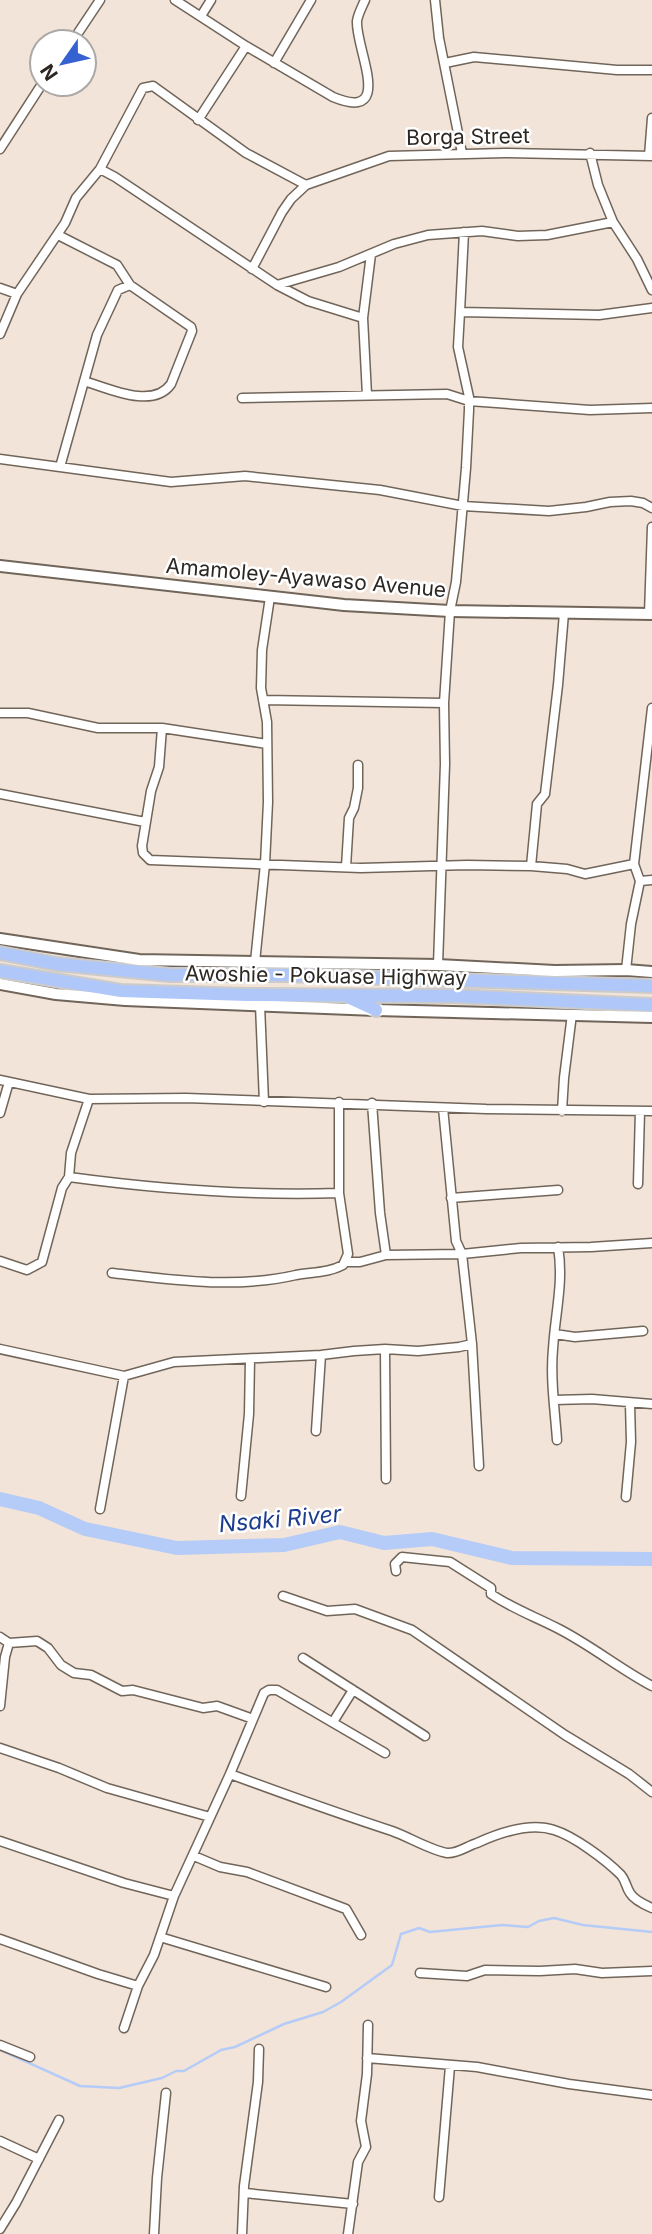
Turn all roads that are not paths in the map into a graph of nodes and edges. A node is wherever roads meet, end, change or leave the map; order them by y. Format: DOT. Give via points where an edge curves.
graph roads {
  1 [pos="100,0"];
  2 [pos="176,0"];
  3 [pos="211,0"];
  4 [pos="311,0"];
  5 [pos="365,0"];
  6 [pos="435,0"];
  7 [pos="201,16"];
  8 [pos="81,28"];
  9 [pos="246,46"];
  10 [pos="274,62"];
  11 [pos="444,63"];
  12 [pos="652,70"];
  13 [pos="33,98"];
  14 [pos="652,118"];
  15 [pos="198,120"];
  16 [pos="0,149"];
  17 [pos="462,153"];
  18 [pos="590,153"];
  19 [pos="650,156"];
  20 [pos="100,169"];
  21 [pos="306,185"];
  22 [pos="613,222"];
  23 [pos="464,232"];
  24 [pos="58,235"];
  25 [pos="371,254"];
  26 [pos="252,269"];
  27 [pos="130,285"];
  28 [pos="276,285"];
  29 [pos="0,288"];
  30 [pos="652,290"];
  31 [pos="17,294"];
  32 [pos="652,308"];
  33 [pos="460,312"];
  34 [pos="363,318"];
  35 [pos="0,334"];
  36 [pos="84,381"];
  37 [pos="367,395"];
  38 [pos="242,398"];
  39 [pos="469,401"];
  40 [pos="652,408"];
  41 [pos="0,459"];
  42 [pos="60,467"];
  43 [pos="463,506"];
  44 [pos="652,508"];
  45 [pos="652,527"];
  46 [pos="0,566"];
  47 [pos="270,597"];
  48 [pos="450,611"];
  49 [pos="564,613"];
  50 [pos="651,614"];
  51 [pos="263,700"];
  52 [pos="444,703"];
  53 [pos="652,708"];
  54 [pos="0,713"];
  55 [pos="162,728"];
  56 [pos="267,744"];
  57 [pos="358,765"];
  58 [pos="648,778"];
  59 [pos="0,794"];
  60 [pos="145,822"];
  61 [pos="265,864"];
  62 [pos="634,864"];
  63 [pos="441,866"];
  64 [pos="531,866"];
  65 [pos="346,867"];
  66 [pos="652,880"];
  67 [pos="640,881"];
  68 [pos="0,939"];
  69 [pos="0,953"];
  70 [pos="255,962"];
  71 [pos="438,965"];
  72 [pos="626,970"];
  73 [pos="0,971"];
  74 [pos="652,972"];
  75 [pos="0,984"];
  76 [pos="652,986"];
  77 [pos="347,996"];
  78 [pos="652,1005"];
  79 [pos="261,1006"];
  80 [pos="376,1010"];
  81 [pos="572,1014"];
  82 [pos="652,1017"];
  83 [pos="4,1081"];
  84 [pos="89,1099"];
  85 [pos="264,1102"];
  86 [pos="339,1102"];
  87 [pos="372,1104"];
  88 [pos="443,1108"];
  89 [pos="562,1111"];
  90 [pos="640,1111"];
  91 [pos="652,1111"];
  92 [pos="0,1113"];
  93 [pos="69,1177"];
  94 [pos="638,1184"];
  95 [pos="558,1190"];
  96 [pos="339,1193"];
  97 [pos="451,1198"];
  98 [pos="652,1243"];
  99 [pos="558,1247"];
  100 [pos="461,1254"];
  101 [pos="386,1255"];
  102 [pos="0,1262"];
  103 [pos="346,1262"];
  104 [pos="112,1273"];
  105 [pos="643,1331"];
  106 [pos="555,1334"];
  107 [pos="472,1344"];
  108 [pos="0,1349"];
  109 [pos="385,1349"];
  110 [pos="321,1355"];
  111 [pos="250,1359"];
  112 [pos="124,1376"];
  113 [pos="554,1400"];
  114 [pos="631,1404"];
  115 [pos="652,1404"];
  116 [pos="316,1431"];
  117 [pos="557,1440"];
  118 [pos="479,1466"];
  119 [pos="386,1479"];
  120 [pos="241,1496"];
  121 [pos="626,1497"];
  122 [pos="100,1509"];
  123 [pos="396,1571"];
  124 [pos="283,1596"];
  125 [pos="0,1637"];
  126 [pos="9,1643"];
  127 [pos="303,1658"];
  128 [pos="652,1686"];
  129 [pos="353,1690"];
  130 [pos="0,1706"];
  131 [pos="253,1719"];
  132 [pos="333,1723"];
  133 [pos="425,1736"];
  134 [pos="0,1748"];
  135 [pos="385,1753"];
  136 [pos="230,1774"];
  137 [pos="652,1792"];
  138 [pos="210,1817"];
  139 [pos="0,1841"];
  140 [pos="194,1856"];
  141 [pos="174,1896"];
  142 [pos="652,1908"];
  143 [pos="360,1935"];
  144 [pos="160,1937"];
  145 [pos="0,1939"];
  146 [pos="652,1971"];
  147 [pos="420,1973"];
  148 [pos="138,1986"];
  149 [pos="326,1987"];
  150 [pos="368,2025"];
  151 [pos="124,2028"];
  152 [pos="0,2045"];
  153 [pos="259,2049"];
  154 [pos="30,2057"];
  155 [pos="367,2058"];
  156 [pos="450,2066"];
  157 [pos="166,2093"];
  158 [pos="652,2095"];
  159 [pos="59,2120"];
  160 [pos="0,2141"];
  161 [pos="38,2159"];
  162 [pos="245,2193"];
  163 [pos="439,2197"];
  164 [pos="353,2204"];
  165 [pos="0,2230"];
  166 [pos="155,2234"];
  167 [pos="242,2234"];
  168 [pos="348,2234"];
  1 -- 8 [label="street"];
  2 -- 7 [label="street"];
  3 -- 7 [label="street"];
  4 -- 10 [label="street"];
  5 -- 10 [label="street" via="357,20 369,81 365,98 346,103"];
  6 -- 11 [label="street"];
  7 -- 9 [label="street"];
  9 -- 10 [label="street"];
  9 -- 15 [label="street"];
  11 -- 12 [label="street" via="474,57"];
  11 -- 17 [label="street"];
  13 -- 16 [label="street"];
  14 -- 19 [label="street"];
  15 -- 20 [label="street" via="153,86 144,88"];
  15 -- 21 [label="street" via="246,153"];
  17 -- 18 [label="street, Borga Street"];
  17 -- 21 [label="street, Borga Street" via="389,156"];
  18 -- 19 [label="street, Borga Street"];
  18 -- 22 [label="street"];
  20 -- 24 [label="street" via="76,198"];
  20 -- 26 [label="street"];
  21 -- 26 [label="street, Borga Street" via="282,212"];
  22 -- 23 [label="street" via="547,235"];
  22 -- 30 [label="street"];
  23 -- 25 [label="street" via="428,235"];
  23 -- 33 [label="street"];
  24 -- 27 [label="street" via="117,265"];
  24 -- 31 [label="street"];
  25 -- 28 [label="street"];
  25 -- 34 [label="street"];
  26 -- 28 [label="street"];
  27 -- 36 [label="street" via="118,290 97,335"];
  27 -- 36 [label="street" via="191,327 171,384 155,396 140,396"];
  28 -- 34 [label="street" via="307,301"];
  29 -- 31 [label="street"];
  31 -- 35 [label="street"];
  32 -- 33 [label="street" via="599,315"];
  33 -- 39 [label="street" via="458,348"];
  34 -- 37 [label="street"];
  36 -- 42 [label="street"];
  37 -- 38 [label="street"];
  37 -- 39 [label="street" via="447,394"];
  39 -- 40 [label="street" via="590,410"];
  39 -- 43 [label="street"];
  41 -- 42 [label="street"];
  42 -- 43 [label="street" via="171,482 245,476 380,490"];
  43 -- 44 [label="street" via="549,511 631,501"];
  43 -- 48 [label="street"];
  45 -- 50 [label="street"];
  46 -- 47 [label="street, Amamoley-Ayawaso Avenue"];
  47 -- 48 [label="street, Amamoley-Ayawaso Avenue"];
  47 -- 51 [label="street" via="262,650"];
  48 -- 49 [label="street, Amamoley-Ayawaso Avenue"];
  48 -- 52 [label="street"];
  49 -- 50 [label="street, Amamoley-Ayawaso Avenue"];
  49 -- 64 [label="street" via="545,794 537,804"];
  51 -- 52 [label="street"];
  51 -- 56 [label="street"];
  52 -- 63 [label="street"];
  53 -- 58 [label="street"];
  54 -- 55 [label="street" via="28,713 98,728"];
  55 -- 56 [label="street"];
  55 -- 60 [label="street" via="159,768"];
  56 -- 61 [label="street"];
  57 -- 65 [label="street"];
  58 -- 62 [label="street"];
  59 -- 60 [label="street"];
  60 -- 61 [label="street" via="142,846 150,860"];
  61 -- 65 [label="street"];
  61 -- 70 [label="street"];
  62 -- 64 [label="street" via="585,874"];
  62 -- 67 [label="street"];
  63 -- 64 [label="street"];
  63 -- 65 [label="street"];
  63 -- 71 [label="street"];
  66 -- 67 [label="street"];
  67 -- 72 [label="street"];
  68 -- 70 [label="street" via="139,960"];
  69 -- 76 [label="main road, Awoshie - Pokuase Highway" via="57,964 170,975"];
  70 -- 71 [label="street"];
  71 -- 72 [label="street"];
  72 -- 74 [label="street"];
  73 -- 77 [label="main road, Awoshie - Pokuase Highway" via="121,991"];
  75 -- 79 [label="street" via="125,1000"];
  77 -- 78 [label="main road, Awoshie - Pokuase Highway"];
  77 -- 80 [label="main road"];
  79 -- 80 [label="street"];
  79 -- 85 [label="street"];
  80 -- 81 [label="street"];
  81 -- 82 [label="street"];
  81 -- 89 [label="street"];
  83 -- 84 [label="street"];
  83 -- 92 [label="street"];
  84 -- 85 [label="street"];
  84 -- 93 [label="street" via="71,1153"];
  85 -- 86 [label="street"];
  86 -- 87 [label="street"];
  86 -- 96 [label="street"];
  87 -- 88 [label="street"];
  87 -- 101 [label="street"];
  88 -- 89 [label="street"];
  88 -- 97 [label="street"];
  89 -- 90 [label="street"];
  90 -- 91 [label="street"];
  90 -- 94 [label="street"];
  93 -- 96 [label="street" via="263,1194"];
  93 -- 102 [label="street" via="42,1262 27,1270"];
  95 -- 97 [label="street"];
  96 -- 103 [label="street"];
  97 -- 100 [label="street"];
  98 -- 99 [label="street"];
  99 -- 100 [label="street"];
  99 -- 106 [label="street"];
  100 -- 101 [label="street"];
  100 -- 107 [label="street"];
  101 -- 103 [label="street"];
  103 -- 104 [label="street" via="332,1270 285,1279 228,1283"];
  105 -- 106 [label="street" via="575,1337"];
  106 -- 113 [label="street"];
  107 -- 109 [label="street" via="418,1351"];
  107 -- 118 [label="street"];
  108 -- 112 [label="street"];
  109 -- 110 [label="street"];
  109 -- 119 [label="street"];
  110 -- 111 [label="street"];
  110 -- 116 [label="street"];
  111 -- 112 [label="street" via="174,1362"];
  111 -- 120 [label="street"];
  112 -- 122 [label="street"];
  113 -- 114 [label="street"];
  113 -- 117 [label="street"];
  114 -- 115 [label="street"];
  114 -- 121 [label="street"];
  123 -- 128 [label="street" via="395,1564 402,1557 450,1562 491,1588 491,1594 508,1606 559,1629"];
  124 -- 137 [label="street" via="327,1611 355,1609 412,1630"];
  125 -- 126 [label="street"];
  126 -- 130 [label="street"];
  126 -- 131 [label="street" via="37,1641 74,1673 91,1675 122,1691 203,1708 217,1706"];
  127 -- 129 [label="street"];
  129 -- 132 [label="street"];
  129 -- 133 [label="street"];
  131 -- 132 [label="street" via="264,1693 277,1689"];
  131 -- 136 [label="street"];
  132 -- 135 [label="street"];
  134 -- 138 [label="street" via="107,1788"];
  136 -- 138 [label="street"];
  136 -- 142 [label="street" via="447,1853 503,1833 537,1827 555,1830 612,1867 623,1877 630,1894"];
  138 -- 140 [label="street"];
  139 -- 141 [label="street"];
  140 -- 141 [label="street"];
  140 -- 143 [label="street" via="346,1909"];
  141 -- 144 [label="street"];
  144 -- 148 [label="street"];
  144 -- 149 [label="street"];
  145 -- 148 [label="street"];
  146 -- 147 [label="street"];
  148 -- 151 [label="street"];
  150 -- 155 [label="street"];
  152 -- 154 [label="street"];
  153 -- 162 [label="street"];
  155 -- 156 [label="street"];
  155 -- 164 [label="street" via="361,2121 366,2147 358,2162"];
  156 -- 158 [label="street"];
  156 -- 163 [label="street"];
  157 -- 166 [label="street"];
  159 -- 161 [label="street"];
  160 -- 161 [label="street"];
  161 -- 165 [label="street"];
  162 -- 164 [label="street"];
  162 -- 167 [label="street"];
  164 -- 168 [label="street"];
}
